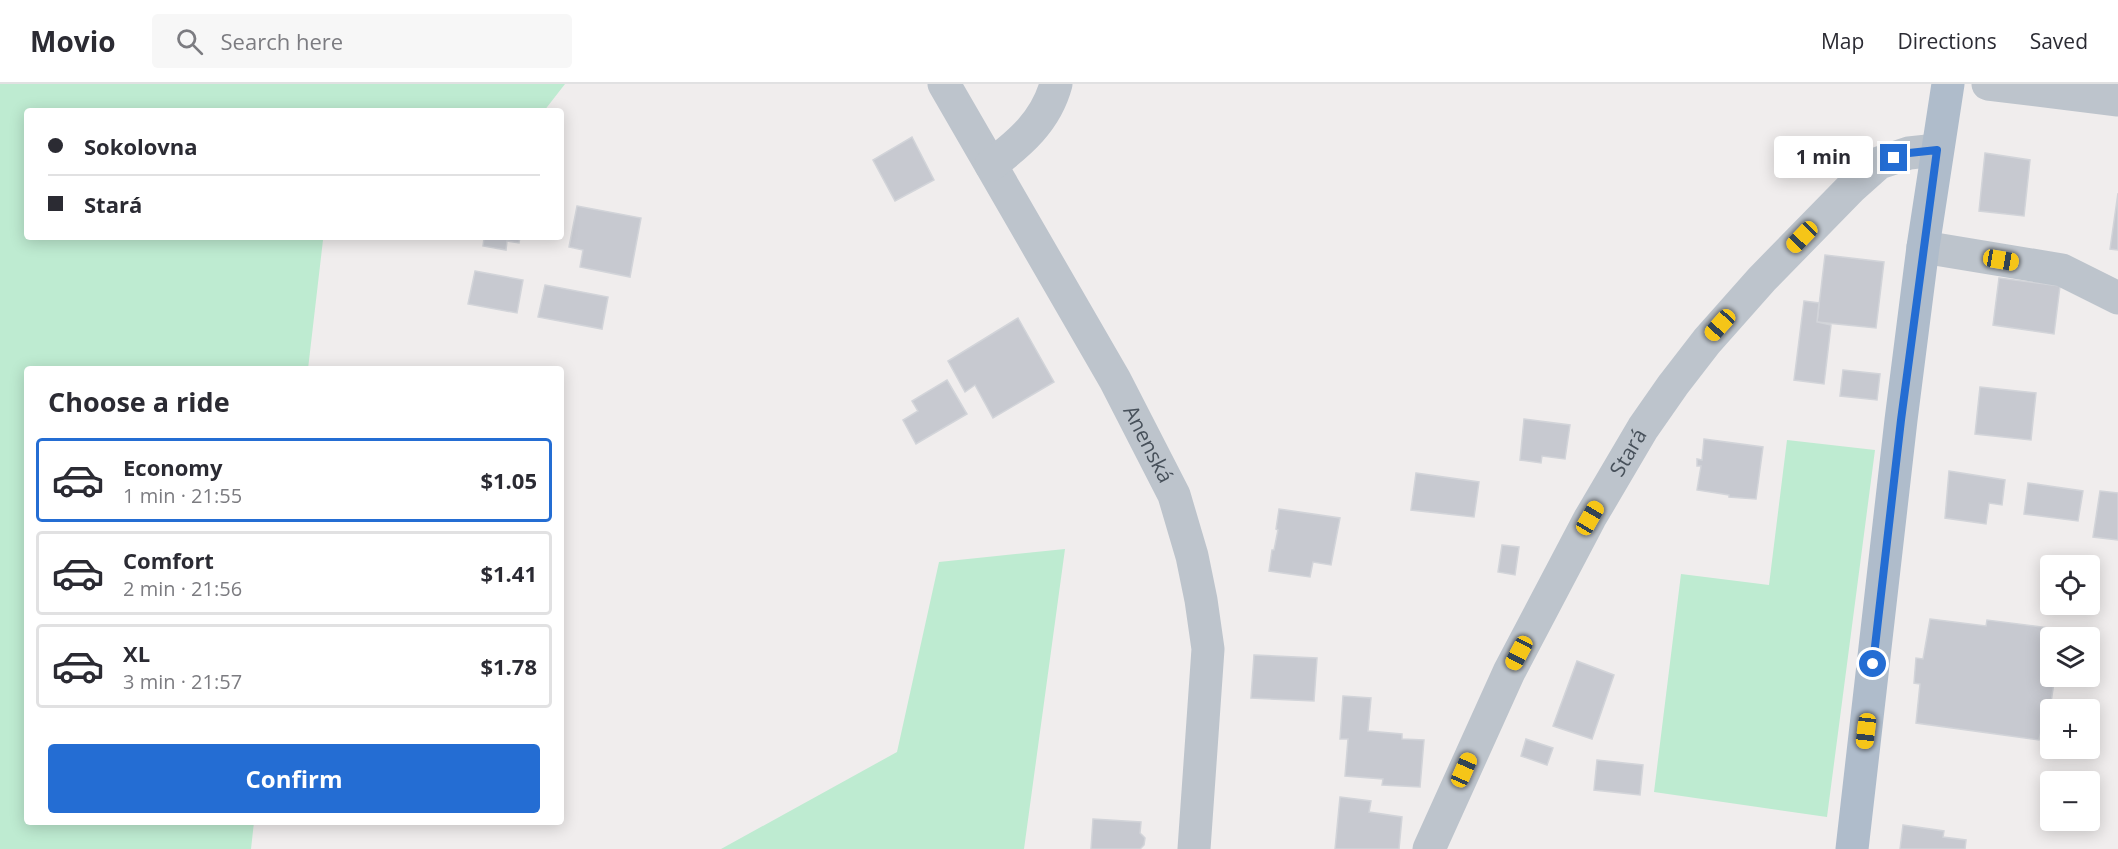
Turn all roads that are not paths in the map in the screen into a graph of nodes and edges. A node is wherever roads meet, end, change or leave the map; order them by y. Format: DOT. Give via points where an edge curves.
graph roads {
  1 [pos="944,84"];
  2 [pos="1056,84"];
  3 [pos="1948,84"];
  4 [pos="1988,84"];
  5 [pos="2118,100"];
  6 [pos="1937,150"];
  7 [pos="991,165"];
  8 [pos="1923,247"];
  9 [pos="2118,298"];
  10 [pos="1194,849"];
  11 [pos="1428,849"];
  12 [pos="1852,849"];
  1 -- 7 [label="street, Anenská"];
  2 -- 7 [label="street" via="1036,126"];
  3 -- 6 [label="main road"];
  4 -- 5 [label="street"];
  6 -- 8 [label="main road"];
  6 -- 11 [label="street, Stará" via="1909,153 1879,164 1851,188 1762,279 1673,385 1590,518 1509,672"];
  7 -- 10 [label="street, Anenská" via="1120,390 1174,495 1202,600 1208,649"];
  8 -- 9 [label="street" via="2062,270"];
  8 -- 12 [label="main road"];
}
